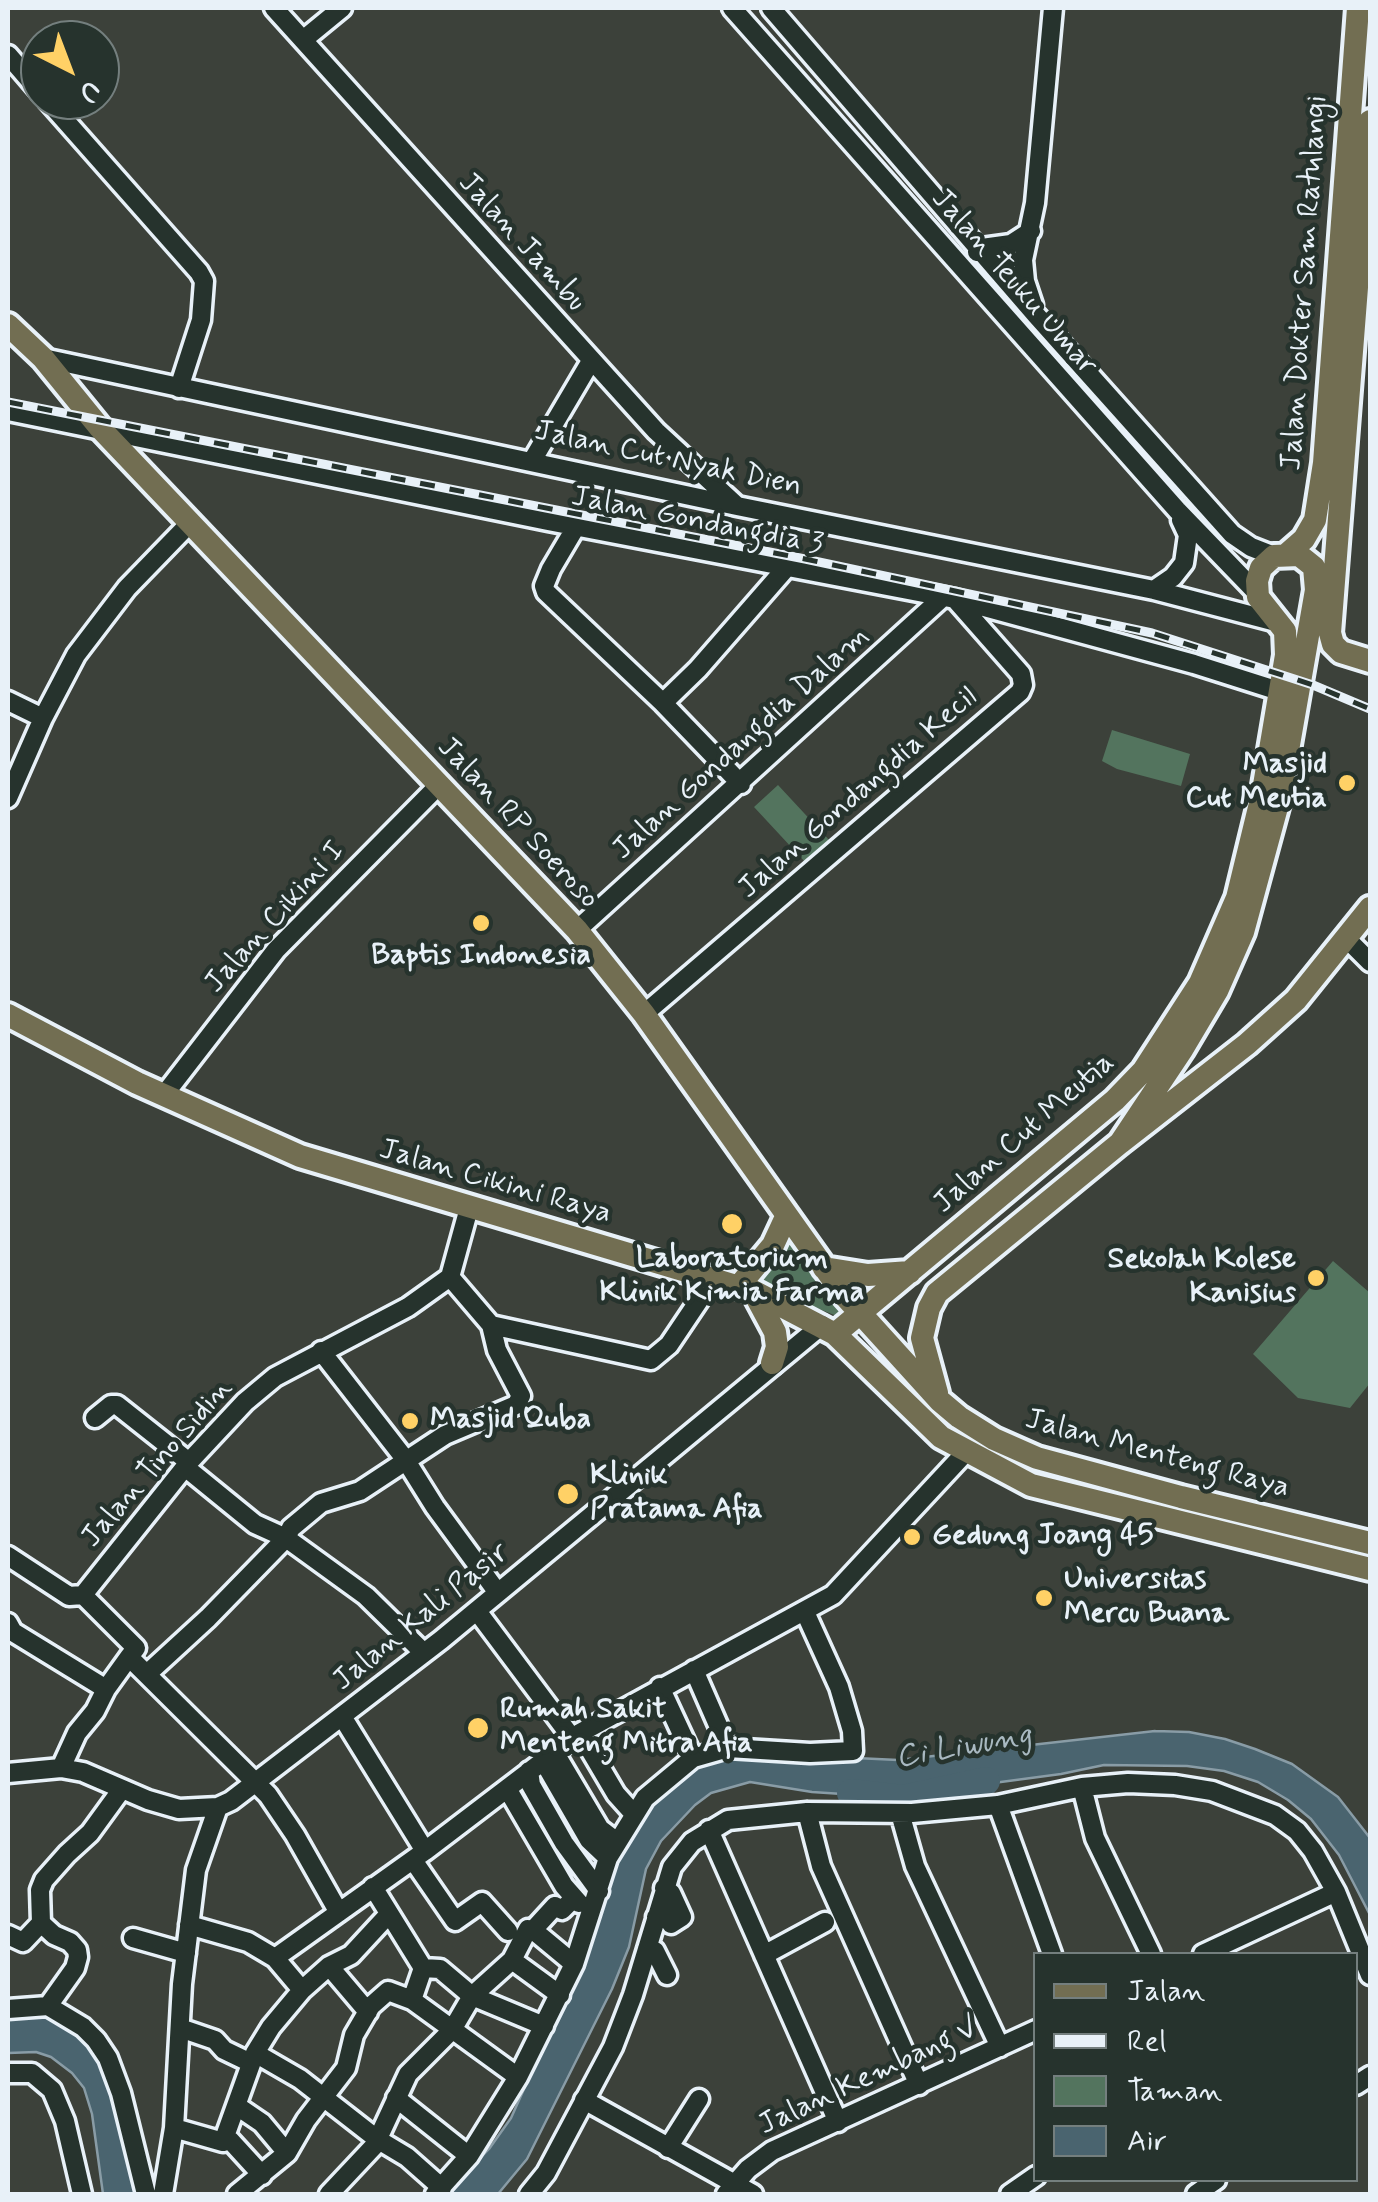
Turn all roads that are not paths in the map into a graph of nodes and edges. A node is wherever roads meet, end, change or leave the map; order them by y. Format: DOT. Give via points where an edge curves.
graph roads {
  1 [pos="274,8"];
  2 [pos="342,8"];
  3 [pos="732,8"];
  4 [pos="771,8"];
  5 [pos="1053,8"];
  6 [pos="1358,8"];
  7 [pos="799,39"];
  8 [pos="303,40"];
  9 [pos="777,58"];
  10 [pos="65,120"];
  11 [pos="1370,121"];
  12 [pos="1031,232"];
  13 [pos="982,248"];
  14 [pos="960,266"];
  15 [pos="1346,306"];
  16 [pos="1036,315"];
  17 [pos="8,325"];
  18 [pos="43,358"];
  19 [pos="591,361"];
  20 [pos="179,388"];
  21 [pos="8,410"];
  22 [pos="100,428"];
  23 [pos="532,462"];
  24 [pos="737,506"];
  25 [pos="1176,510"];
  26 [pos="191,522"];
  27 [pos="578,525"];
  28 [pos="1281,554"];
  29 [pos="787,567"];
  30 [pos="1154,590"];
  31 [pos="1256,592"];
  32 [pos="949,598"];
  33 [pos="1280,623"];
  34 [pos="1370,661"];
  35 [pos="1279,691"];
  36 [pos="8,701"];
  37 [pos="664,702"];
  38 [pos="43,718"];
  39 [pos="741,784"];
  40 [pos="439,785"];
  41 [pos="8,798"];
  42 [pos="1370,908"];
  43 [pos="577,930"];
  44 [pos="1347,940"];
  45 [pos="1370,962"];
  46 [pos="644,1014"];
  47 [pos="8,1015"];
  48 [pos="164,1096"];
  49 [pos="1120,1143"];
  50 [pos="469,1208"];
  51 [pos="786,1217"];
  52 [pos="824,1268"];
  53 [pos="913,1271"];
  54 [pos="450,1277"];
  55 [pos="714,1278"];
  56 [pos="746,1288"];
  57 [pos="936,1294"];
  58 [pos="859,1314"];
  59 [pos="491,1324"];
  60 [pos="828,1329"];
  61 [pos="321,1351"];
  62 [pos="772,1364"];
  63 [pos="940,1400"];
  64 [pos="95,1418"];
  65 [pos="940,1438"];
  66 [pos="965,1452"];
  67 [pos="405,1459"];
  68 [pos="187,1465"];
  69 [pos="286,1538"];
  70 [pos="1370,1542"];
  71 [pos="8,1556"];
  72 [pos="1370,1569"];
  73 [pos="498,1593"];
  74 [pos="83,1594"];
  75 [pos="477,1611"];
  76 [pos="804,1612"];
  77 [pos="8,1624"];
  78 [pos="424,1653"];
  79 [pos="130,1658"];
  80 [pos="694,1670"];
  81 [pos="147,1674"];
  82 [pos="660,1687"];
  83 [pos="106,1689"];
  84 [pos="346,1722"];
  85 [pos="576,1736"];
  86 [pos="728,1748"];
  87 [pos="692,1758"];
  88 [pos="543,1762"];
  89 [pos="62,1768"];
  90 [pos="8,1773"];
  91 [pos="256,1784"];
  92 [pos="1082,1787"];
  93 [pos="122,1789"];
  94 [pos="508,1790"];
  95 [pos="998,1804"];
  96 [pos="218,1807"];
  97 [pos="807,1812"];
  98 [pos="900,1813"];
  99 [pos="634,1814"];
  100 [pos="709,1830"];
  101 [pos="612,1850"];
  102 [pos="419,1855"];
  103 [pos="373,1888"];
  104 [pos="599,1891"];
  105 [pos="1336,1892"];
  106 [pos="574,1898"];
  107 [pos="338,1911"];
  108 [pos="592,1914"];
  109 [pos="388,1915"];
  110 [pos="825,1922"];
  111 [pos="41,1923"];
  112 [pos="189,1925"];
  113 [pos="533,1930"];
  114 [pos="508,1931"];
  115 [pos="8,1935"];
  116 [pos="133,1938"];
  117 [pos="646,1949"];
  118 [pos="1051,1952"];
  119 [pos="1150,1952"];
  120 [pos="1207,1952"];
  121 [pos="186,1953"];
  122 [pos="764,1955"];
  123 [pos="274,1958"];
  124 [pos="512,1960"];
  125 [pos="574,1964"];
  126 [pos="1363,1965"];
  127 [pos="330,1966"];
  128 [pos="424,1968"];
  129 [pos="667,1975"];
  130 [pos="302,1990"];
  131 [pos="560,1995"];
  132 [pos="472,1996"];
  133 [pos="412,2000"];
  134 [pos="48,2006"];
  135 [pos="8,2009"];
  136 [pos="368,2012"];
  137 [pos="544,2026"];
  138 [pos="180,2028"];
  139 [pos="452,2030"];
  140 [pos="1033,2031"];
  141 [pos="1000,2046"];
  142 [pos="253,2058"];
  143 [pos="8,2072"];
  144 [pos="518,2078"];
  145 [pos="919,2085"];
  146 [pos="324,2098"];
  147 [pos="396,2098"];
  148 [pos="699,2099"];
  149 [pos="584,2100"];
  150 [pos="237,2106"];
  151 [pos="838,2122"];
  152 [pos="174,2128"];
  153 [pos="378,2139"];
  154 [pos="222,2142"];
  155 [pos="668,2148"];
  156 [pos="287,2153"];
  157 [pos="469,2156"];
  158 [pos="262,2175"];
  159 [pos="1033,2178"];
  160 [pos="730,2189"];
  161 [pos="438,2191"];
  162 [pos="82,2194"];
  163 [pos="161,2194"];
  164 [pos="237,2194"];
  165 [pos="330,2194"];
  166 [pos="529,2194"];
  167 [pos="753,2194"];
  168 [pos="1010,2194"];
  1 -- 8 [label="street, Jalan Jambu"];
  2 -- 8 [label="street"];
  3 -- 9 [label="street, Jalan Teuku Umar"];
  4 -- 7 [label="street, Jalan Teuku Umar"];
  5 -- 12 [label="street"];
  6 -- 15 [label="main road, Jalan Dokter Sam Ratulangi" via="1348,118"];
  7 -- 9 [label="street"];
  7 -- 13 [label="street, Jalan Teuku Umar"];
  8 -- 19 [label="street, Jalan Jambu"];
  9 -- 14 [label="street, Jalan Teuku Umar"];
  10 -- 20 [label="street" via="204,282 202,320"];
  11 -- 15 [label="main road, Jalan Dokter Sam Ratulangi"];
  12 -- 13 [label="street" via="1011,244"];
  12 -- 16 [label="street" via="1024,270"];
  13 -- 14 [label="street"];
  13 -- 16 [label="street, Jalan Teuku Umar"];
  14 -- 25 [label="street, Jalan Teuku Umar"];
  15 -- 28 [label="main road, Jalan Dokter Sam Ratulangi" via="1315,520 1304,539"];
  15 -- 34 [label="main road, Jalan Dokter Sam Ratulangi" via="1330,634 1340,652"];
  16 -- 28 [label="street, Jalan Teuku Umar" via="1232,534"];
  17 -- 18 [label="main road, Jalan RP Soeroso"];
  18 -- 20 [label="street, Jalan Cut Nyak Dien"];
  18 -- 22 [label="main road, Jalan RP Soeroso"];
  19 -- 23 [label="street"];
  19 -- 24 [label="street, Jalan Jambu"];
  20 -- 23 [label="street, Jalan Cut Nyak Dien"];
  21 -- 22 [label="street, Jalan Gondangdia 3"];
  22 -- 26 [label="main road, Jalan RP Soeroso"];
  22 -- 27 [label="street, Jalan Gondangdia 3"];
  23 -- 24 [label="street, Jalan Cut Nyak Dien"];
  24 -- 30 [label="street, Jalan Cut Nyak Dien"];
  25 -- 30 [label="street" via="1188,535 1184,564"];
  25 -- 31 [label="street, Jalan Teuku Umar"];
  26 -- 38 [label="street" via="76,655"];
  26 -- 40 [label="main road, Jalan RP Soeroso"];
  27 -- 29 [label="street, Jalan Gondangdia 3"];
  27 -- 37 [label="street" via="544,586"];
  28 -- 31 [label="main road" via="1261,568"];
  28 -- 49 [label="main road, Jalan Cut Meutia" via="1310,561 1316,590 1259,878 1217,992"];
  29 -- 32 [label="street, Jalan Gondangdia 3"];
  29 -- 37 [label="street"];
  30 -- 33 [label="street, Jalan Cut Nyak Dien"];
  31 -- 33 [label="main road"];
  32 -- 35 [label="street, Jalan Gondangdia 3"];
  32 -- 39 [label="street, Jalan Gondangdia Dalam"];
  32 -- 46 [label="street, Jalan Gondangdia Kecil" via="1020,674 1020,692"];
  33 -- 35 [label="main road, Jalan Cut Meutia" via="1287,639"];
  35 -- 53 [label="main road, Jalan Cut Meutia" via="1237,898 1200,983 1166,1039 1114,1100"];
  36 -- 38 [label="street"];
  37 -- 39 [label="street"];
  38 -- 41 [label="street"];
  39 -- 43 [label="street, Jalan Gondangdia Dalam"];
  40 -- 43 [label="main road, Jalan RP Soeroso"];
  40 -- 48 [label="street, Jalan Cikini I" via="276,950"];
  42 -- 44 [label="main road, Jalan Cut Meutia"];
  43 -- 46 [label="main road, Jalan RP Soeroso"];
  44 -- 45 [label="street"];
  44 -- 49 [label="main road, Jalan Cut Meutia" via="1247,1044"];
  46 -- 51 [label="main road, Jalan RP Soeroso"];
  47 -- 48 [label="main road, Jalan Cikini Raya"];
  48 -- 50 [label="main road, Jalan Cikini Raya" via="300,1156"];
  49 -- 57 [label="main road, Jalan Cut Meutia"];
  50 -- 54 [label="street"];
  50 -- 55 [label="main road, Jalan Cikini Raya"];
  51 -- 52 [label="main road, Jalan RP Soeroso"];
  51 -- 56 [label="main road"];
  52 -- 53 [label="main road" via="868,1275"];
  52 -- 58 [label="main road, Jalan RP Soeroso"];
  53 -- 57 [label="main road"];
  53 -- 58 [label="main road, Jalan Cut Meutia"];
  54 -- 59 [label="street"];
  54 -- 61 [label="street, Jalan Tino Sidin" via="408,1307"];
  55 -- 56 [label="main road, Jalan Cikini Raya"];
  55 -- 59 [label="street" via="669,1345 651,1360"];
  56 -- 60 [label="main road, Jalan Cikini Raya"];
  56 -- 62 [label="main road" via="775,1332"];
  57 -- 63 [label="main road" via="922,1338"];
  58 -- 60 [label="main road, Jalan Cut Meutia"];
  58 -- 63 [label="main road, Jalan RP Soeroso"];
  59 -- 67 [label="street" via="521,1396 516,1406"];
  60 -- 62 [label="street, Jalan Kali Pasir"];
  60 -- 65 [label="main road, Jalan Cikini Raya"];
  61 -- 67 [label="street"];
  61 -- 68 [label="street, Jalan Tino Sidin" via="245,1402"];
  62 -- 73 [label="street, Jalan Kali Pasir"];
  63 -- 70 [label="main road, Jalan Menteng Raya" via="994,1439 1037,1458"];
  64 -- 68 [label="street" via="117,1405"];
  65 -- 66 [label="main road, Jalan Menteng Raya"];
  66 -- 72 [label="main road, Jalan Menteng Raya" via="1053,1492"];
  66 -- 76 [label="street" via="833,1595"];
  67 -- 69 [label="street" via="360,1491 320,1503"];
  67 -- 73 [label="street"];
  68 -- 69 [label="street" via="255,1524"];
  68 -- 74 [label="street, Jalan Tino Sidin"];
  69 -- 78 [label="street" via="366,1596"];
  69 -- 81 [label="street"];
  71 -- 74 [label="street, Jalan Tino Sidin" via="68,1596"];
  73 -- 75 [label="street, Jalan Kali Pasir"];
  74 -- 79 [label="street" via="136,1648"];
  75 -- 78 [label="street, Jalan Kali Pasir"];
  75 -- 85 [label="street"];
  76 -- 80 [label="street"];
  76 -- 86 [label="street" via="839,1687 853,1750"];
  77 -- 83 [label="street"];
  78 -- 84 [label="street, Jalan Kali Pasir"];
  79 -- 81 [label="street"];
  79 -- 83 [label="street"];
  80 -- 82 [label="street"];
  80 -- 86 [label="street"];
  81 -- 91 [label="street"];
  82 -- 85 [label="street"];
  82 -- 87 [label="street"];
  83 -- 89 [label="street"];
  84 -- 91 [label="street, Jalan Kali Pasir"];
  84 -- 102 [label="street"];
  85 -- 88 [label="street"];
  85 -- 99 [label="street"];
  86 -- 87 [label="street"];
  87 -- 99 [label="street"];
  88 -- 94 [label="street"];
  88 -- 101 [label="street" via="590,1840"];
  88 -- 104 [label="street" via="531,1785"];
  89 -- 90 [label="street"];
  89 -- 93 [label="street"];
  91 -- 96 [label="street, Jalan Kali Pasir"];
  91 -- 107 [label="street" via="295,1835"];
  92 -- 95 [label="street"];
  92 -- 105 [label="street" via="1175,1785 1246,1802 1298,1832"];
  92 -- 119 [label="street" via="1095,1838"];
  93 -- 96 [label="street" via="179,1808"];
  93 -- 111 [label="street" via="44,1880"];
  94 -- 102 [label="street"];
  94 -- 106 [label="street"];
  95 -- 98 [label="street"];
  95 -- 118 [label="street"];
  96 -- 112 [label="street" via="196,1870"];
  97 -- 98 [label="street"];
  97 -- 100 [label="street" via="744,1816"];
  97 -- 145 [label="street" via="814,1850"];
  98 -- 141 [label="street" via="915,1866"];
  99 -- 101 [label="street"];
  100 -- 117 [label="street" via="682,1852"];
  100 -- 122 [label="street"];
  101 -- 104 [label="street"];
  102 -- 103 [label="street"];
  102 -- 114 [label="street" via="455,1921 482,1902"];
  103 -- 107 [label="street"];
  103 -- 109 [label="street"];
  104 -- 108 [label="street"];
  105 -- 120 [label="street"];
  105 -- 126 [label="street"];
  106 -- 108 [label="street"];
  106 -- 113 [label="street" via="562,1910 555,1906"];
  107 -- 123 [label="street"];
  108 -- 125 [label="street"];
  109 -- 127 [label="street" via="351,1955"];
  109 -- 128 [label="street"];
  110 -- 122 [label="street"];
  111 -- 115 [label="street" via="23,1942"];
  111 -- 134 [label="street" via="70,1942 78,1957"];
  112 -- 121 [label="street"];
  112 -- 123 [label="street" via="248,1942"];
  113 -- 124 [label="street"];
  113 -- 125 [label="street"];
  116 -- 121 [label="street"];
  117 -- 129 [label="street" via="656,1952"];
  117 -- 149 [label="street" via="613,2047"];
  121 -- 138 [label="street"];
  122 -- 151 [label="street"];
  123 -- 130 [label="street"];
  124 -- 131 [label="street"];
  124 -- 132 [label="street"];
  125 -- 131 [label="street"];
  127 -- 130 [label="street"];
  127 -- 136 [label="street"];
  128 -- 132 [label="street" via="440,1969"];
  128 -- 133 [label="street"];
  130 -- 142 [label="street"];
  131 -- 137 [label="street"];
  132 -- 137 [label="street"];
  132 -- 139 [label="street"];
  133 -- 136 [label="street" via="384,1992"];
  133 -- 139 [label="street"];
  134 -- 135 [label="street"];
  134 -- 163 [label="street" via="84,2027 108,2058"];
  136 -- 146 [label="street" via="346,2068"];
  137 -- 144 [label="street"];
  138 -- 142 [label="street"];
  138 -- 152 [label="street"];
  139 -- 144 [label="street"];
  139 -- 147 [label="street" via="408,2074"];
  140 -- 141 [label="street, Jalan Kembang V"];
  141 -- 145 [label="street, Jalan Kembang V"];
  142 -- 146 [label="street"];
  142 -- 150 [label="street"];
  143 -- 162 [label="street" via="32,2072 52,2090"];
  144 -- 157 [label="street"];
  145 -- 151 [label="street, Jalan Kembang V"];
  146 -- 153 [label="street"];
  146 -- 156 [label="street"];
  147 -- 153 [label="street"];
  147 -- 157 [label="street"];
  148 -- 155 [label="street"];
  149 -- 155 [label="street"];
  149 -- 166 [label="street"];
  150 -- 154 [label="street"];
  150 -- 156 [label="street"];
  151 -- 160 [label="street, Jalan Kembang V" via="772,2151"];
  152 -- 154 [label="street"];
  152 -- 163 [label="street"];
  153 -- 161 [label="street"];
  153 -- 165 [label="street"];
  154 -- 158 [label="street" via="230,2140"];
  155 -- 160 [label="street"];
  156 -- 158 [label="street"];
  157 -- 161 [label="street"];
  158 -- 164 [label="street"];
  159 -- 168 [label="street"];
  160 -- 167 [label="street"];
}
